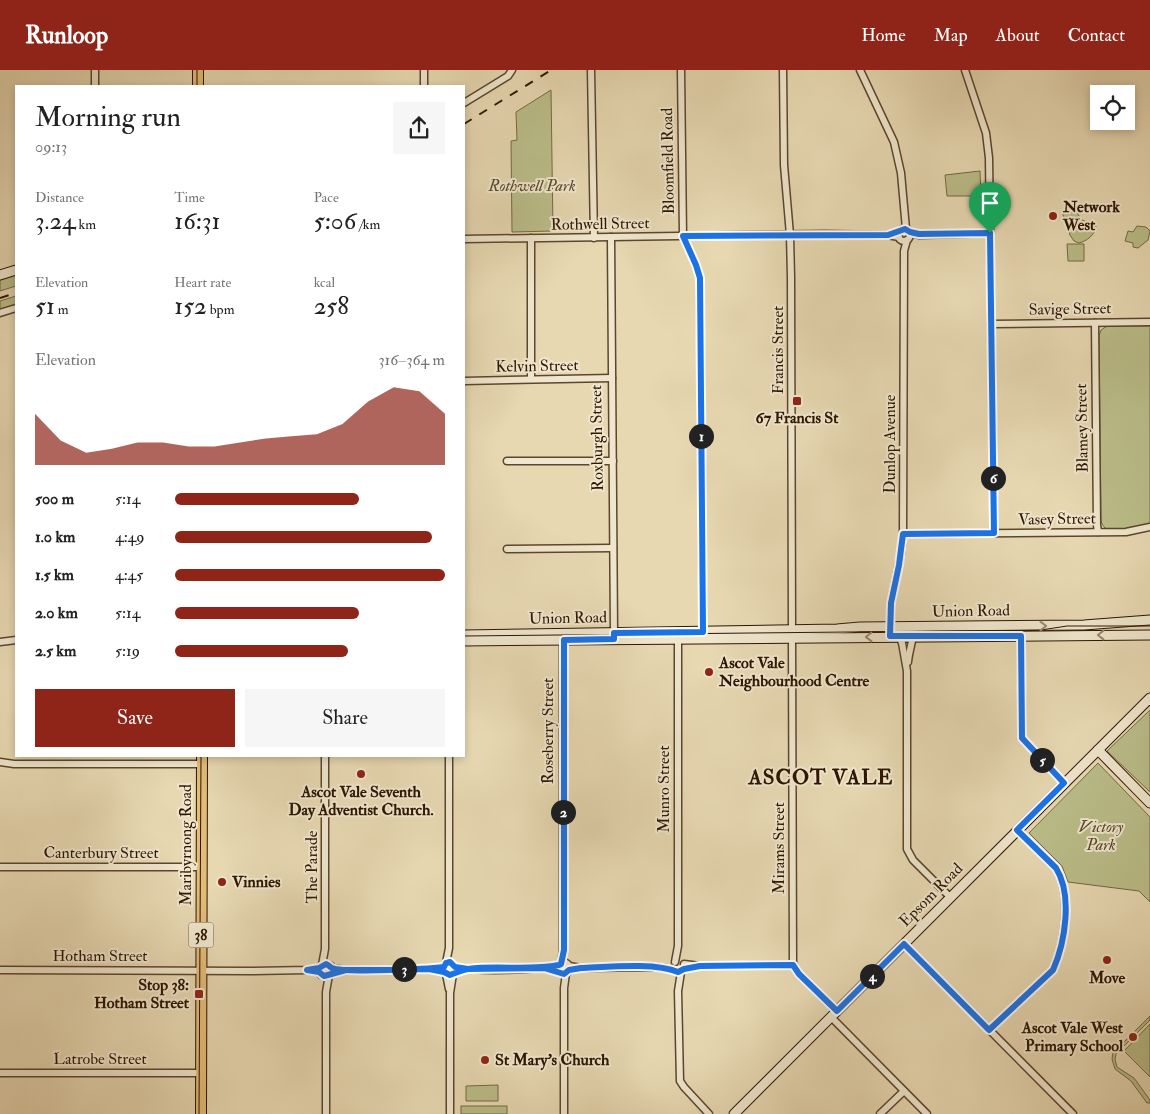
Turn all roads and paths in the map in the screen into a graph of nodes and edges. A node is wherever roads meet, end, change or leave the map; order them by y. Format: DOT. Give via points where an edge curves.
graph roads {
  1 [pos="95,70"];
  2 [pos="198,70"];
  3 [pos="424,70"];
  4 [pos="591,70"];
  5 [pos="681,70"];
  6 [pos="783,70"];
  7 [pos="860,70"];
  8 [pos="965,70"];
  9 [pos="512,71"];
  10 [pos="95,85"];
  11 [pos="198,85"];
  12 [pos="424,85"];
  13 [pos="465,102"];
  14 [pos="990,233"];
  15 [pos="790,235"];
  16 [pos="904,235"];
  17 [pos="683,236"];
  18 [pos="611,237"];
  19 [pos="531,238"];
  20 [pos="594,238"];
  21 [pos="465,239"];
  22 [pos="15,270"];
  23 [pos="0,275"];
  24 [pos="15,308"];
  25 [pos="0,313"];
  26 [pos="1150,322"];
  27 [pos="1095,323"];
  28 [pos="991,324"];
  29 [pos="612,378"];
  30 [pos="532,379"];
  31 [pos="465,381"];
  32 [pos="507,461"];
  33 [pos="613,461"];
  34 [pos="1150,527"];
  35 [pos="1098,532"];
  36 [pos="994,533"];
  37 [pos="903,534"];
  38 [pos="613,548"];
  39 [pos="507,549"];
  40 [pos="1150,620"];
  41 [pos="1084,625"];
  42 [pos="1021,626"];
  43 [pos="894,632"];
  44 [pos="914,632"];
  45 [pos="465,634"];
  46 [pos="792,634"];
  47 [pos="678,635"];
  48 [pos="703,635"];
  49 [pos="1084,635"];
  50 [pos="1150,635"];
  51 [pos="564,636"];
  52 [pos="614,636"];
  53 [pos="1021,636"];
  54 [pos="0,637"];
  55 [pos="15,640"];
  56 [pos="15,640"];
  57 [pos="465,641"];
  58 [pos="0,642"];
  59 [pos="907,671"];
  60 [pos="1150,698"];
  61 [pos="1098,750"];
  62 [pos="325,757"];
  63 [pos="449,757"];
  64 [pos="202,760"];
  65 [pos="0,762"];
  66 [pos="14,764"];
  67 [pos="0,766"];
  68 [pos="1064,783"];
  69 [pos="1150,803"];
  70 [pos="1017,830"];
  71 [pos="0,867"];
  72 [pos="201,867"];
  73 [pos="950,897"];
  74 [pos="904,944"];
  75 [pos="326,948"];
  76 [pos="793,965"];
  77 [pos="678,967"];
  78 [pos="564,968"];
  79 [pos="449,969"];
  80 [pos="0,970"];
  81 [pos="320,970"];
  82 [pos="331,970"];
  83 [pos="200,971"];
  84 [pos="326,992"];
  85 [pos="834,1014"];
  86 [pos="989,1030"];
  87 [pos="0,1073"];
  88 [pos="200,1073"];
  89 [pos="904,1091"];
  90 [pos="200,1114"];
  91 [pos="326,1114"];
  92 [pos="450,1114"];
  93 [pos="564,1114"];
  94 [pos="709,1114"];
  95 [pos="734,1114"];
  96 [pos="880,1114"];
  97 [pos="928,1114"];
  98 [pos="1073,1114"];
  1 -- 10 [label="street"];
  2 -- 11 [label="main road"];
  3 -- 12 [label="street"];
  4 -- 20 [label="street"];
  5 -- 17 [label="street, Bloomfield Road"];
  6 -- 15 [label="street, Francis Street" via="784,166"];
  7 -- 16 [label="street, Dunlop Avenue" via="894,142 901,173"];
  8 -- 14 [label="street" via="986,133"];
  9 -- 13 [label="street"];
  14 -- 16 [label="street, Rothwell Street"];
  14 -- 28 [label="street"];
  15 -- 16 [label="street, Rothwell Street"];
  15 -- 17 [label="street, Rothwell Street"];
  15 -- 46 [label="street, Francis Street"];
  16 -- 37 [label="street, Dunlop Avenue"];
  17 -- 18 [label="street, Rothwell Street"];
  17 -- 48 [label="street, Bloomfield Road" via="700,278"];
  18 -- 20 [label="street, Rothwell Street"];
  18 -- 29 [label="street, Roxburgh Street"];
  19 -- 20 [label="street, Rothwell Street"];
  19 -- 21 [label="street, Rothwell Street"];
  19 -- 30 [label="street"];
  22 -- 23 [label="street"];
  24 -- 25 [label="street"];
  26 -- 27 [label="street, Savige Street"];
  27 -- 28 [label="street, Savige Street"];
  27 -- 35 [label="street, Blamey Street"];
  28 -- 36 [label="street"];
  29 -- 30 [label="street, Kelvin Street"];
  29 -- 33 [label="street, Roxburgh Street"];
  30 -- 31 [label="street, Kelvin Street"];
  32 -- 33 [label="street"];
  33 -- 38 [label="street, Roxburgh Street"];
  34 -- 35 [label="street, Vasey Street" via="1134,532"];
  35 -- 36 [label="street, Vasey Street"];
  36 -- 37 [label="street, Vasey Street"];
  37 -- 43 [label="street, Dunlop Avenue" via="891,603"];
  38 -- 39 [label="street"];
  38 -- 52 [label="street, Roxburgh Street"];
  40 -- 41 [label="street, Union Road"];
  42 -- 41 [label="street, Union Road, one-way"];
  41 -- 49 [label="street"];
  42 -- 44 [label="street, Union Road"];
  42 -- 53 [label="street"];
  43 -- 44 [label="street, Union Road"];
  43 -- 46 [label="street, Union Road"];
  43 -- 59 [label="street, Dunlop Avenue" via="902,642"];
  44 -- 53 [label="street, Union Road"];
  44 -- 59 [label="street"];
  45 -- 51 [label="street, Union Road"];
  46 -- 48 [label="street, Union Road"];
  46 -- 76 [label="street, Mirams Street"];
  47 -- 48 [label="street, Union Road"];
  47 -- 52 [label="street, Union Road"];
  47 -- 77 [label="street, Munro Street"];
  50 -- 49 [label="street, Union Road, one-way"];
  49 -- 53 [label="street, Union Road"];
  51 -- 52 [label="street, Union Road"];
  51 -- 57 [label="street, Union Road"];
  51 -- 78 [label="street, Roseberry Street"];
  53 -- 68 [label="street" via="1022,738"];
  54 -- 55 [label="street"];
  56 -- 58 [label="street"];
  59 -- 73 [label="street" via="907,849 913,860"];
  60 -- 61 [label="street, Epsom Road"];
  61 -- 68 [label="street, Epsom Road"];
  61 -- 69 [label="street"];
  62 -- 75 [label="street, The Parade"];
  63 -- 79 [label="street"];
  64 -- 66 [label="street"];
  64 -- 72 [label="main road, Maribyrnong Road / 38"];
  65 -- 66 [label="street"];
  66 -- 67 [label="street"];
  68 -- 70 [label="street, Epsom Road"];
  70 -- 73 [label="street, Epsom Road"];
  70 -- 86 [label="street" via="1061,876 1064,930 1053,970"];
  71 -- 72 [label="street, Canterbury Street"];
  72 -- 83 [label="main road, Maribyrnong Road / 38"];
  73 -- 74 [label="street, Epsom Road"];
  74 -- 85 [label="street, Epsom Road"];
  74 -- 86 [label="street"];
  75 -- 81 [label="street, The Parade"];
  75 -- 82 [label="street, The Parade"];
  76 -- 77 [label="street"];
  76 -- 85 [label="street"];
  77 -- 78 [label="street"];
  77 -- 94 [label="street, Munro Street" via="680,1081"];
  78 -- 79 [label="street"];
  78 -- 93 [label="street, Roseberry Street"];
  79 -- 82 [label="street"];
  79 -- 92 [label="street"];
  80 -- 83 [label="street, Hotham Street"];
  81 -- 82 [label="street"];
  81 -- 82 [label="street"];
  81 -- 83 [label="street, Hotham Street"];
  81 -- 84 [label="street, The Parade"];
  82 -- 84 [label="street, The Parade"];
  83 -- 88 [label="main road, Maribyrnong Road / 38"];
  84 -- 91 [label="street, The Parade"];
  85 -- 89 [label="street"];
  85 -- 95 [label="street, Epsom Road"];
  86 -- 98 [label="street"];
  87 -- 88 [label="street, Latrobe Street"];
  88 -- 90 [label="main road, Maribyrnong Road / 38"];
  89 -- 96 [label="street"];
  89 -- 97 [label="street"];
}
